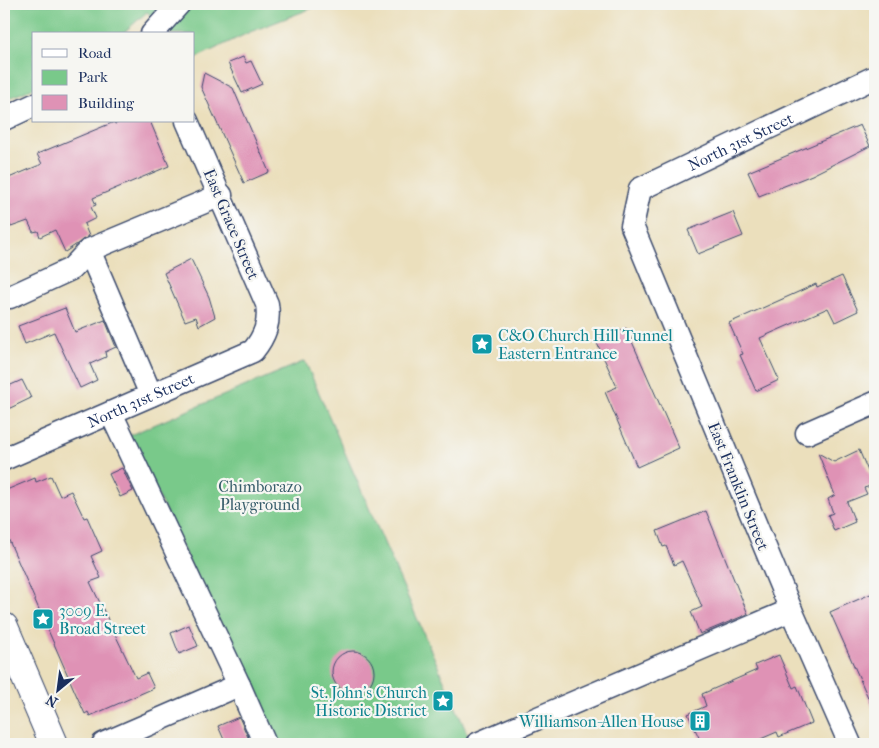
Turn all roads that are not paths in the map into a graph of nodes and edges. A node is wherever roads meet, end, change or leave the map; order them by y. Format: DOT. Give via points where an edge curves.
graph roads {
  1 [pos="178,5"];
  2 [pos="154,32"];
  3 [pos="875,77"];
  4 [pos="32,106"];
  5 [pos="4,119"];
  6 [pos="187,122"];
  7 [pos="221,195"];
  8 [pos="632,226"];
  9 [pos="89,250"];
  10 [pos="10,297"];
  11 [pos="267,328"];
  12 [pos="151,395"];
  13 [pos="875,403"];
  14 [pos="111,413"];
  15 [pos="807,433"];
  16 [pos="4,459"];
  17 [pos="791,610"];
  18 [pos="4,627"];
  19 [pos="239,685"];
  20 [pos="54,744"];
  21 [pos="103,744"];
  22 [pos="265,744"];
  23 [pos="477,744"];
  24 [pos="850,744"];
  1 -- 2 [label="street"];
  3 -- 8 [label="street, North 31st Street" via="640,189"];
  4 -- 5 [label="street"];
  6 -- 7 [label="street, East Grace Street"];
  7 -- 9 [label="street"];
  7 -- 11 [label="street, East Grace Street" via="267,304"];
  8 -- 17 [label="street, East Franklin Street"];
  9 -- 10 [label="street" via="71,269"];
  9 -- 12 [label="street"];
  11 -- 12 [label="street, North 31st Street" via="253,351"];
  12 -- 14 [label="street, North 31st Street"];
  13 -- 15 [label="street"];
  14 -- 16 [label="street, North 31st Street"];
  14 -- 19 [label="street"];
  17 -- 23 [label="street"];
  17 -- 24 [label="street, East Franklin Street"];
  18 -- 20 [label="main road"];
  19 -- 21 [label="street"];
  19 -- 22 [label="street"];
}
